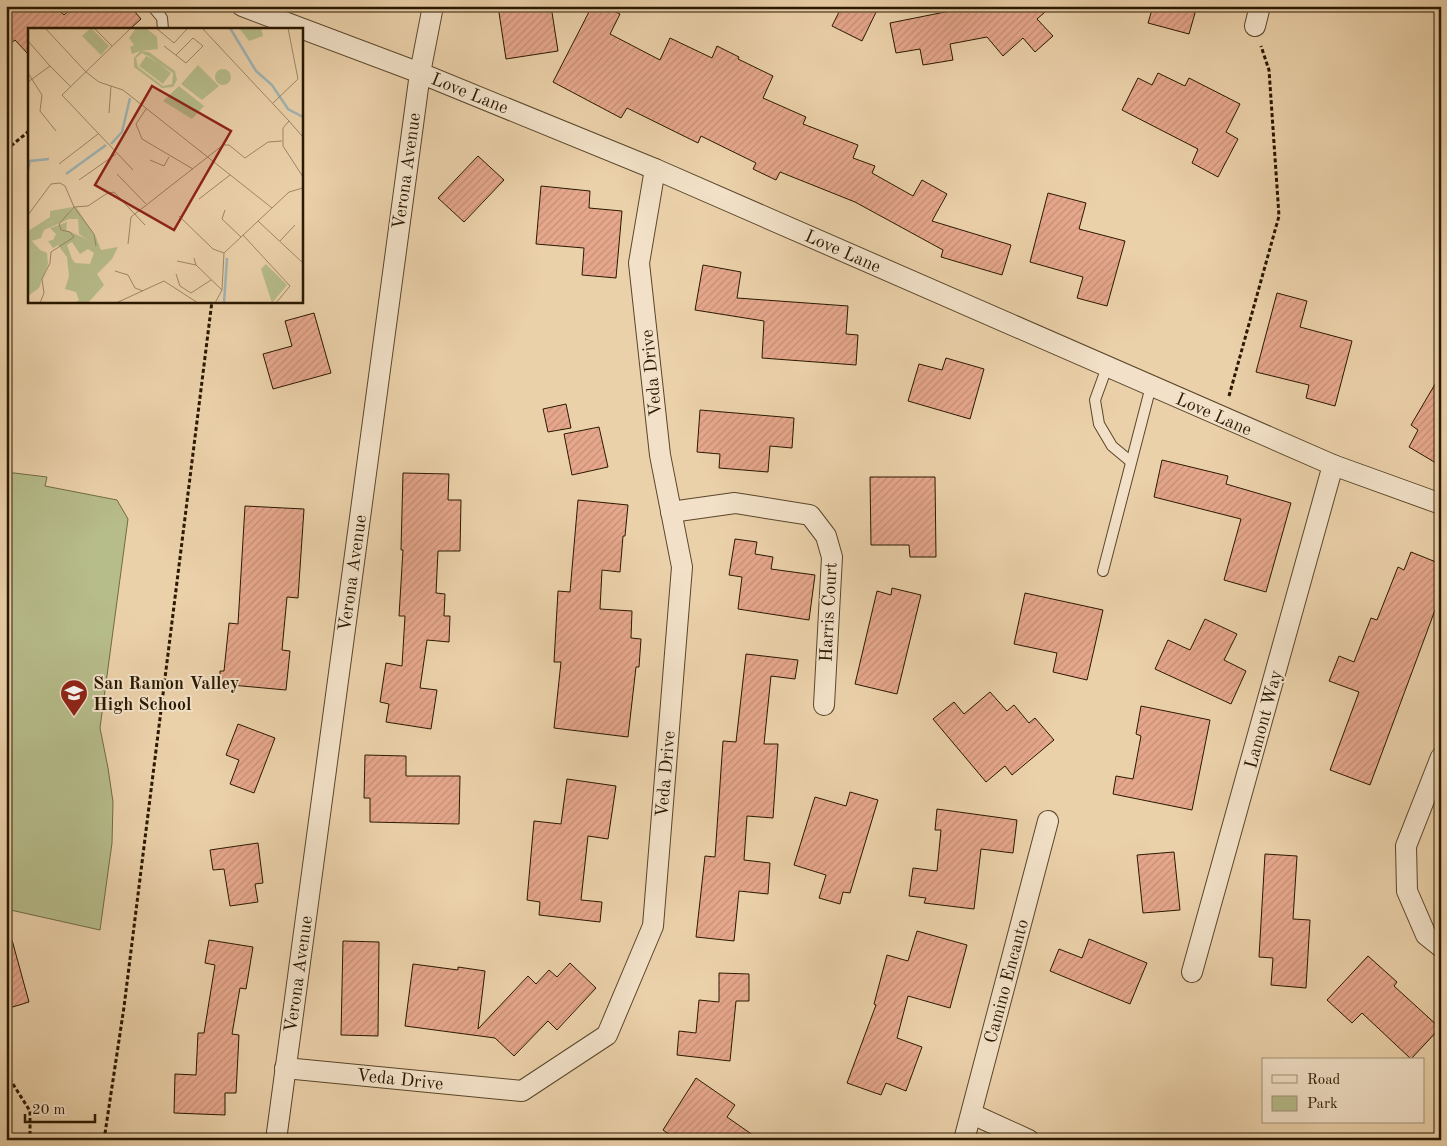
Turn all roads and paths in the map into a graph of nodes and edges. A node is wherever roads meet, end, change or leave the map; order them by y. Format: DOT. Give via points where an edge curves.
graph roads {
  1 [pos="152,6"];
  2 [pos="242,6"];
  3 [pos="433,6"];
  4 [pos="1260,6"];
  5 [pos="1255,26"];
  6 [pos="163,28"];
  7 [pos="300,28"];
  8 [pos="302,29"];
  9 [pos="420,73"];
  10 [pos="28,132"];
  11 [pos="6,150"];
  12 [pos="655,169"];
  13 [pos="212,302"];
  14 [pos="1107,367"];
  15 [pos="1151,386"];
  16 [pos="1223,418"];
  17 [pos="1130,461"];
  18 [pos="1333,465"];
  19 [pos="1441,504"];
  20 [pos="671,512"];
  21 [pos="1103,571"];
  22 [pos="824,705"];
  23 [pos="1441,757"];
  24 [pos="1048,821"];
  25 [pos="1441,947"];
  26 [pos="1192,972"];
  27 [pos="286,1068"];
  28 [pos="6,1072"];
  29 [pos="972,1114"];
  30 [pos="30,1140"];
  31 [pos="104,1140"];
  32 [pos="276,1140"];
  33 [pos="964,1140"];
  34 [pos="1029,1140"];
  1 -- 6 [label="lane" via="162,18"];
  2 -- 7 [label="street, Love Lane"];
  3 -- 9 [label="street, Verona Avenue"];
  4 -- 5 [label="street"];
  5 -- 16 [label="path" via="1268,70 1279,216"];
  8 -- 9 [label="street, Love Lane"];
  9 -- 12 [label="street, Love Lane"];
  9 -- 27 [label="street, Verona Avenue"];
  10 -- 11 [label="path"];
  12 -- 14 [label="street, Love Lane"];
  12 -- 20 [label="street, Veda Drive" via="639,263 660,455"];
  13 -- 31 [label="path" via="124,1007"];
  14 -- 15 [label="street, Love Lane"];
  14 -- 17 [label="lane" via="1095,400 1100,424 1112,446"];
  15 -- 16 [label="street, Love Lane"];
  15 -- 17 [label="lane"];
  16 -- 18 [label="street, Love Lane"];
  17 -- 21 [label="lane"];
  18 -- 19 [label="street, Love Lane"];
  18 -- 26 [label="street, Lamont Way"];
  20 -- 22 [label="street, Harris Court" via="734,503 810,515 826,536 832,557"];
  20 -- 27 [label="street, Veda Drive" via="682,567 653,926 607,1035 522,1092"];
  23 -- 25 [label="street" via="1406,846 1407,891 1426,935"];
  24 -- 29 [label="street, Camino Encanto"];
  27 -- 32 [label="street, Verona Avenue"];
  28 -- 30 [label="path" via="30,1111"];
  29 -- 33 [label="street, Camino Encanto"];
  29 -- 34 [label="street"];
}
